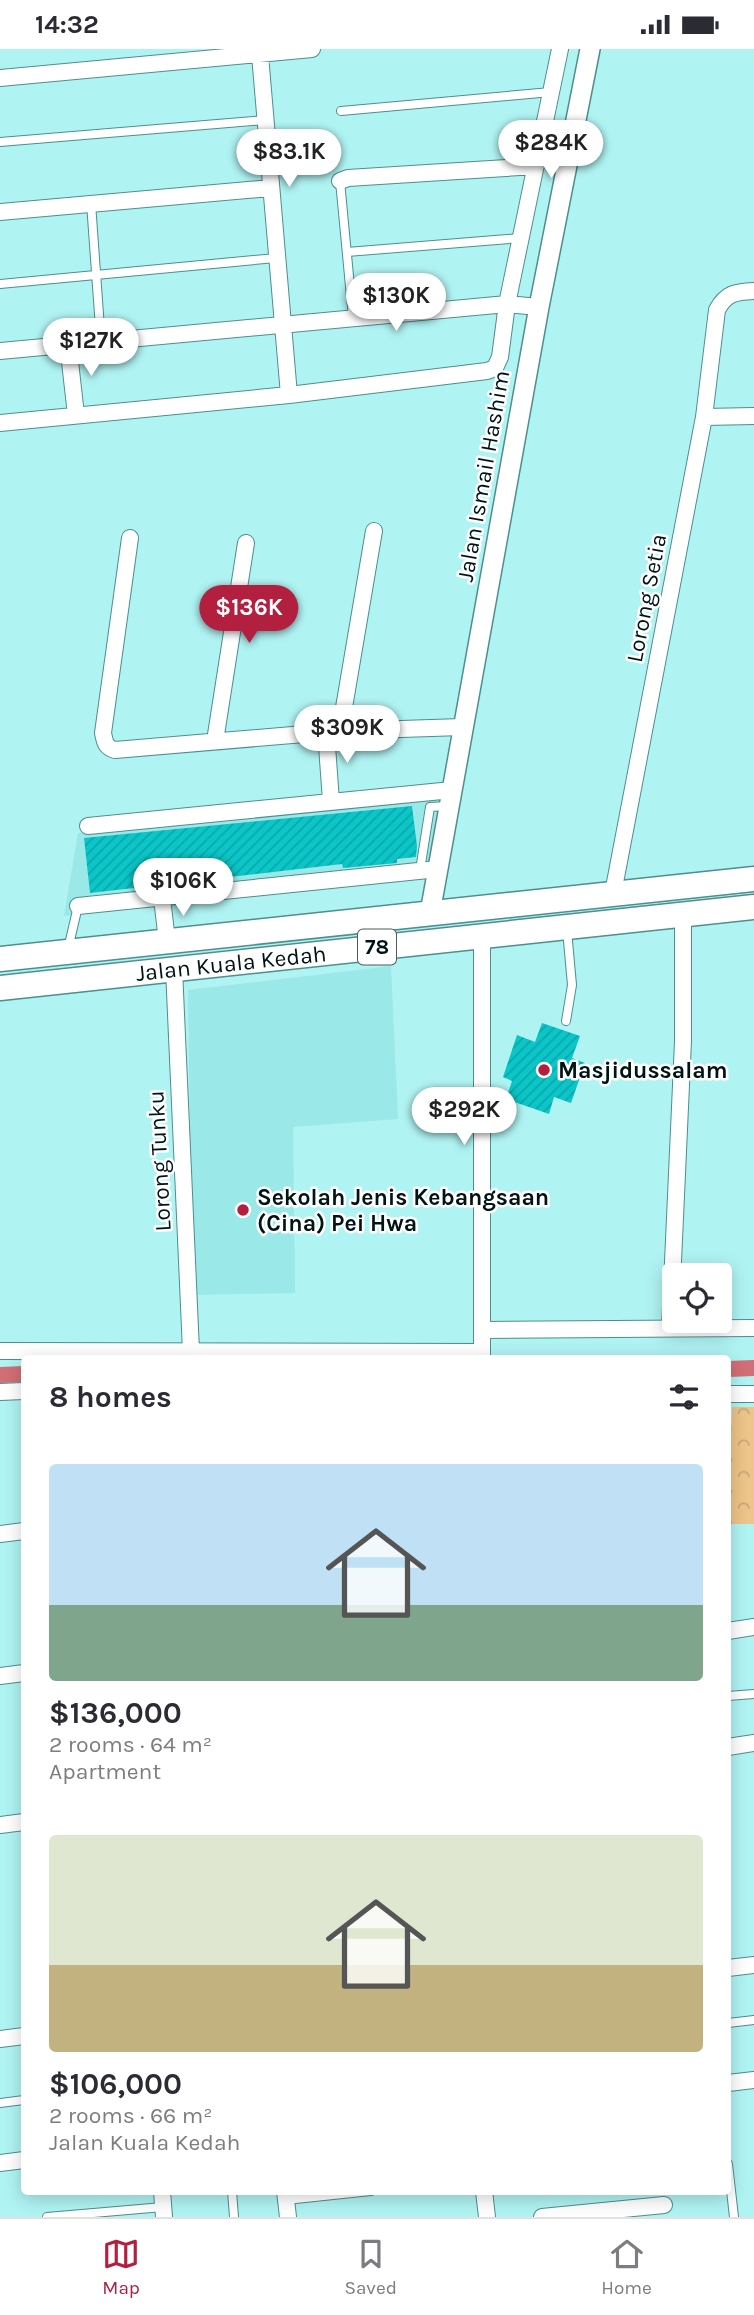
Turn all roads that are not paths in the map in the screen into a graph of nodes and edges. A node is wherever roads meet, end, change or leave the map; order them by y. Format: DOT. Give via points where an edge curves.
graph roads {
  1 [pos="312,49"];
  2 [pos="560,49"];
  3 [pos="590,49"];
  4 [pos="260,55"];
  5 [pos="0,78"];
  6 [pos="551,92"];
  7 [pos="341,111"];
  8 [pos="265,120"];
  9 [pos="0,142"];
  10 [pos="536,166"];
  11 [pos="340,181"];
  12 [pos="271,188"];
  13 [pos="91,203"];
  14 [pos="0,212"];
  15 [pos="520,238"];
  16 [pos="347,252"];
  17 [pos="276,258"];
  18 [pos="96,275"];
  19 [pos="0,284"];
  20 [pos="754,291"];
  21 [pos="506,304"];
  22 [pos="540,307"];
  23 [pos="353,319"];
  24 [pos="282,325"];
  25 [pos="101,342"];
  26 [pos="68,344"];
  27 [pos="0,351"];
  28 [pos="289,395"];
  29 [pos="76,415"];
  30 [pos="704,417"];
  31 [pos="754,417"];
  32 [pos="0,423"];
  33 [pos="374,531"];
  34 [pos="130,538"];
  35 [pos="246,543"];
  36 [pos="463,727"];
  37 [pos="333,731"];
  38 [pos="215,741"];
  39 [pos="450,798"];
  40 [pos="331,801"];
  41 [pos="88,826"];
  42 [pos="429,869"];
  43 [pos="754,879"];
  44 [pos="613,894"];
  45 [pos="162,898"];
  46 [pos="78,906"];
  47 [pos="754,907"];
  48 [pos="430,913"];
  49 [pos="683,915"];
  50 [pos="567,927"];
  51 [pos="482,936"];
  52 [pos="167,941"];
  53 [pos="68,951"];
  54 [pos="0,959"];
  55 [pos="174,969"];
  56 [pos="0,988"];
  57 [pos="566,1021"];
  58 [pos="673,1263"];
  59 [pos="662,1328"];
  60 [pos="732,1328"];
  61 [pos="754,1328"];
  62 [pos="482,1330"];
  63 [pos="0,1351"];
  64 [pos="76,1355"];
  65 [pos="191,1355"];
  66 [pos="482,1355"];
  67 [pos="21,1391"];
  68 [pos="0,1392"];
  69 [pos="731,1394"];
  70 [pos="754,1394"];
  71 [pos="21,1531"];
  72 [pos="0,1534"];
  73 [pos="754,1627"];
  74 [pos="731,1630"];
  75 [pos="21,1673"];
  76 [pos="0,1676"];
  77 [pos="754,1694"];
  78 [pos="731,1696"];
  79 [pos="754,1743"];
  80 [pos="731,1747"];
  81 [pos="21,1822"];
  82 [pos="0,1825"];
  83 [pos="754,1965"];
  84 [pos="731,1968"];
  85 [pos="754,2020"];
  86 [pos="731,2023"];
  87 [pos="21,2036"];
  88 [pos="0,2039"];
  89 [pos="754,2080"];
  90 [pos="731,2083"];
  91 [pos="21,2100"];
  92 [pos="0,2103"];
  93 [pos="21,2160"];
  94 [pos="0,2163"];
  95 [pos="731,2190"];
  96 [pos="232,2195"];
  97 [pos="286,2195"];
  98 [pos="484,2195"];
  99 [pos="664,2204"];
  100 [pos="163,2205"];
  101 [pos="47,2217"];
  102 [pos="234,2217"];
  103 [pos="288,2217"];
  104 [pos="487,2217"];
  105 [pos="542,2217"];
  106 [pos="734,2217"];
  1 -- 4 [label="street"];
  2 -- 6 [label="street"];
  3 -- 22 [label="street, Jalan Ismail Hashim"];
  4 -- 5 [label="street"];
  4 -- 8 [label="street"];
  6 -- 7 [label="lane"];
  6 -- 10 [label="street"];
  8 -- 9 [label="lane"];
  8 -- 12 [label="street"];
  10 -- 11 [label="street"];
  10 -- 15 [label="street"];
  11 -- 16 [label="lane"];
  12 -- 13 [label="street"];
  12 -- 17 [label="street"];
  13 -- 14 [label="street"];
  13 -- 18 [label="lane"];
  15 -- 16 [label="lane"];
  15 -- 21 [label="street"];
  16 -- 23 [label="lane"];
  17 -- 18 [label="lane"];
  17 -- 24 [label="street"];
  18 -- 19 [label="lane"];
  18 -- 25 [label="lane"];
  20 -- 30 [label="street, Lorong Setia" via="731,294 716,310"];
  21 -- 22 [label="street"];
  21 -- 23 [label="street"];
  21 -- 28 [label="street" via="495,368"];
  22 -- 36 [label="street, Jalan Ismail Hashim"];
  23 -- 24 [label="street"];
  24 -- 25 [label="street"];
  24 -- 28 [label="street"];
  25 -- 26 [label="street"];
  26 -- 27 [label="street"];
  26 -- 29 [label="street"];
  28 -- 29 [label="street"];
  29 -- 32 [label="street"];
  30 -- 31 [label="street"];
  30 -- 44 [label="street, Lorong Setia"];
  33 -- 37 [label="street"];
  34 -- 38 [label="street" via="105,743 115,750"];
  35 -- 38 [label="street"];
  36 -- 37 [label="street"];
  36 -- 39 [label="street, Jalan Ismail Hashim"];
  37 -- 38 [label="street"];
  37 -- 40 [label="street"];
  39 -- 40 [label="street"];
  39 -- 42 [label="street, Jalan Ismail Hashim"];
  40 -- 41 [label="street"];
  42 -- 45 [label="street"];
  42 -- 48 [label="street, Jalan Ismail Hashim"];
  43 -- 44 [label="main road, Jalan Kuala Kedah / 78"];
  44 -- 48 [label="main road, Jalan Kuala Kedah / 78"];
  45 -- 46 [label="street"];
  45 -- 52 [label="street"];
  46 -- 53 [label="lane"];
  47 -- 49 [label="main road, Jalan Kuala Kedah / 78"];
  48 -- 52 [label="main road, Jalan Kuala Kedah / 78"];
  49 -- 50 [label="main road, Jalan Kuala Kedah / 78"];
  49 -- 58 [label="street" via="683,1041"];
  50 -- 51 [label="main road, Jalan Kuala Kedah / 78"];
  50 -- 57 [label="lane" via="572,985"];
  51 -- 55 [label="main road, Jalan Kuala Kedah / 78"];
  51 -- 62 [label="street"];
  52 -- 53 [label="main road, Jalan Kuala Kedah / 78"];
  53 -- 54 [label="main road, Jalan Kuala Kedah / 78"];
  55 -- 56 [label="main road, Jalan Kuala Kedah / 78"];
  55 -- 65 [label="street, Lorong Tunku"];
  59 -- 62 [label="street"];
  60 -- 61 [label="street"];
  62 -- 66 [label="street"];
  63 -- 64 [label="street"];
  64 -- 65 [label="street"];
  65 -- 66 [label="street"];
  67 -- 68 [label="street"];
  69 -- 70 [label="street"];
  71 -- 72 [label="street"];
  73 -- 74 [label="street"];
  75 -- 76 [label="street"];
  77 -- 78 [label="lane"];
  79 -- 80 [label="street"];
  81 -- 82 [label="street"];
  83 -- 84 [label="street"];
  85 -- 86 [label="lane"];
  87 -- 88 [label="street"];
  89 -- 90 [label="street"];
  91 -- 92 [label="lane"];
  93 -- 94 [label="street"];
  95 -- 106 [label="lane"];
  96 -- 102 [label="lane"];
  97 -- 103 [label="street"];
  98 -- 104 [label="street"];
  99 -- 105 [label="street"];
  100 -- 101 [label="lane"];
}
